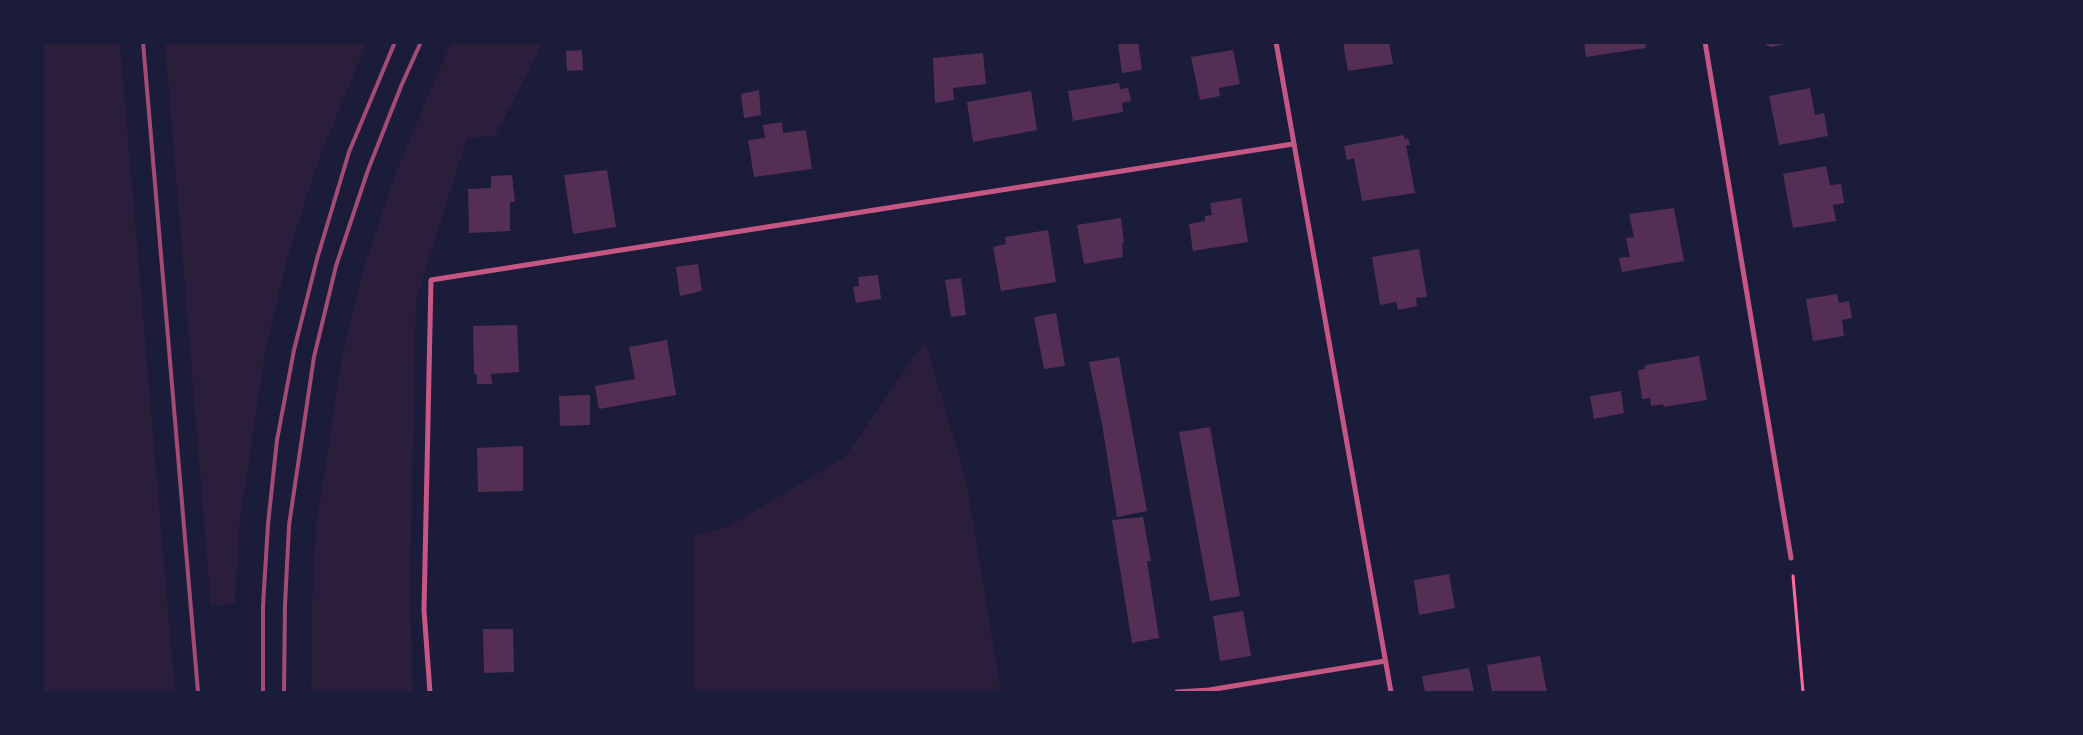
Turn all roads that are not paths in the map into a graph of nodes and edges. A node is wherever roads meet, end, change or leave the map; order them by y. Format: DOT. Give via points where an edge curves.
graph roads {
  1 [pos="1276,42"];
  2 [pos="1705,42"];
  3 [pos="1293,144"];
  4 [pos="1791,558"];
  5 [pos="1385,661"];
  6 [pos="430,692"];
  7 [pos="1176,692"];
  8 [pos="1391,692"];
  1 -- 3 [label="street"];
  2 -- 4 [label="street"];
  3 -- 5 [label="street"];
  3 -- 6 [label="street" via="431,280 424,610"];
  5 -- 7 [label="street" via="1209,690"];
  5 -- 8 [label="street"];
}
